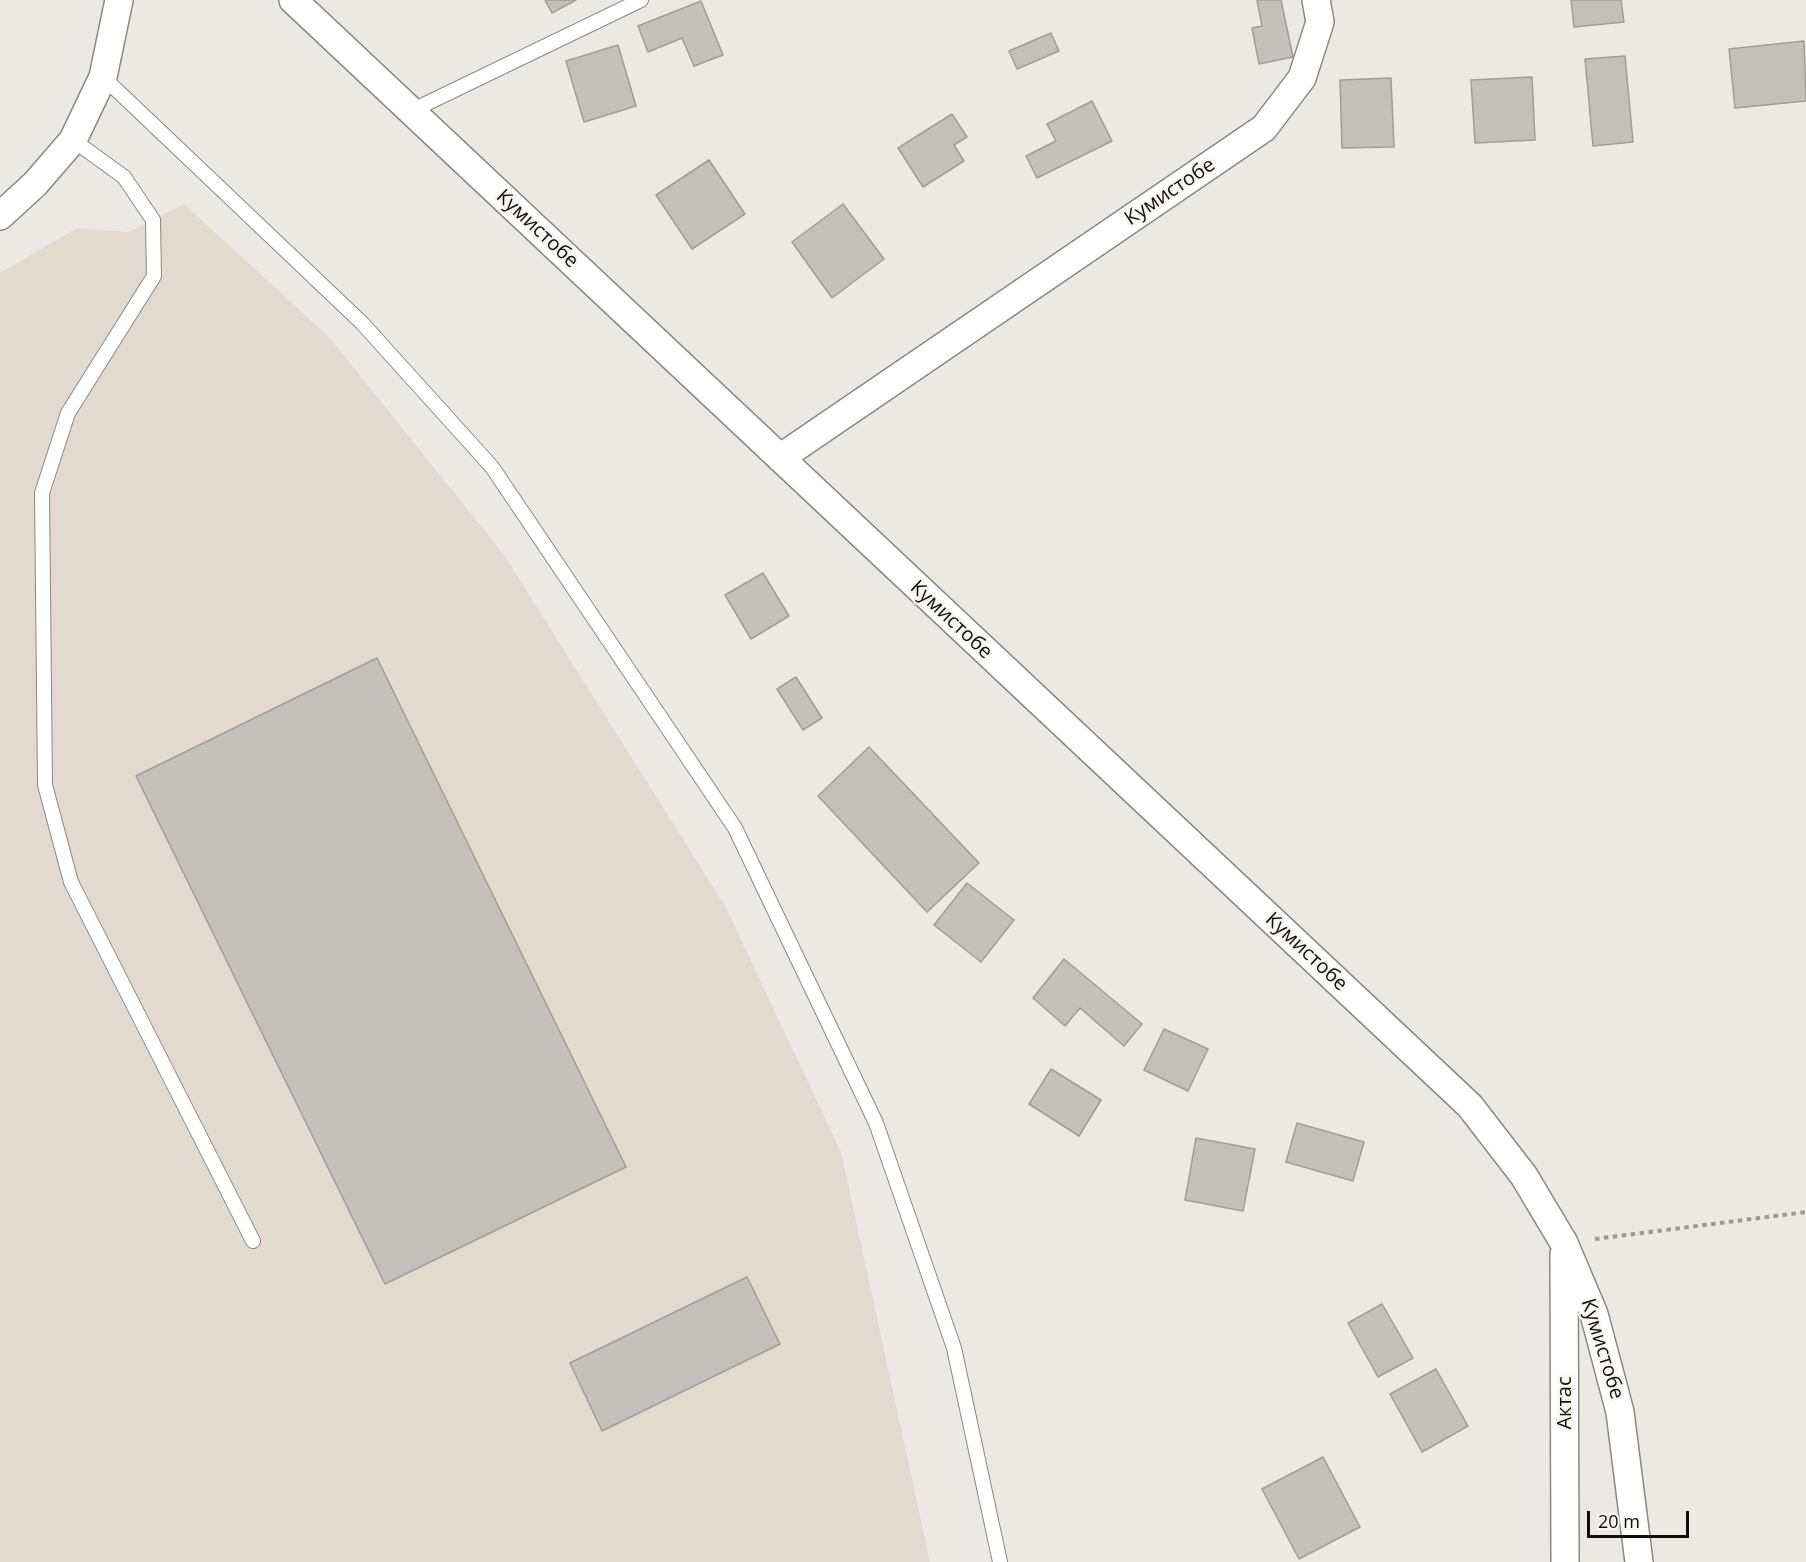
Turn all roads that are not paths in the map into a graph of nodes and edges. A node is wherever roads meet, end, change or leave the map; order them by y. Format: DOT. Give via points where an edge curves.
graph roads {
  1 [pos="119,0"];
  2 [pos="293,0"];
  3 [pos="641,0"];
  4 [pos="1316,0"];
  5 [pos="103,77"];
  6 [pos="411,111"];
  7 [pos="73,140"];
  8 [pos="0,216"];
  9 [pos="780,458"];
  10 [pos="253,1240"];
  11 [pos="1564,1244"];
  12 [pos="1000,1562"];
  13 [pos="1565,1562"];
  14 [pos="1639,1562"];
  1 -- 5 [label="street"];
  2 -- 6 [label="street, Кумистобе"];
  3 -- 6 [label="lane"];
  4 -- 9 [label="street, Кумистобе" via="1320,22 1302,78 1264,128"];
  5 -- 7 [label="street"];
  5 -- 12 [label="lane" via="362,323 492,467 735,828 876,1123 954,1348"];
  6 -- 9 [label="street, Кумистобе"];
  7 -- 8 [label="street" via="35,184"];
  7 -- 10 [label="lane" via="124,177 153,220 154,276 68,413 42,493 45,785 71,882"];
  9 -- 11 [label="street, Кумистобе" via="1470,1106 1524,1176"];
  11 -- 13 [label="street, Актас"];
  11 -- 14 [label="street, Кумистобе" via="1594,1314 1620,1412"];
}
